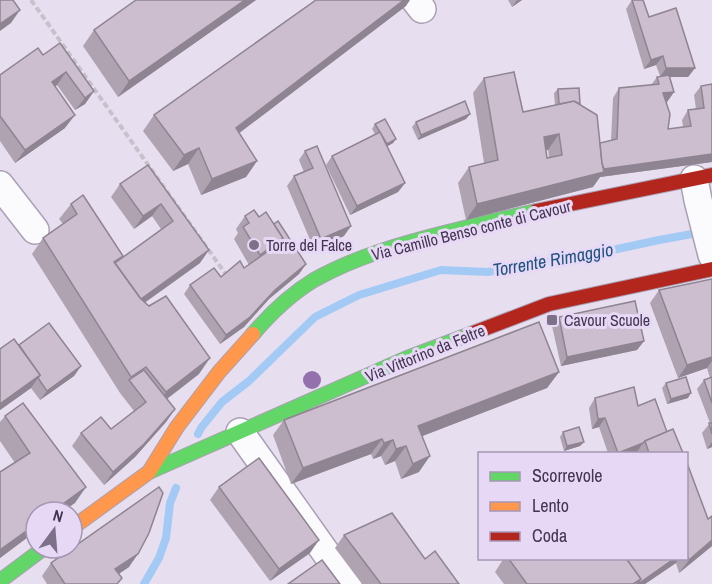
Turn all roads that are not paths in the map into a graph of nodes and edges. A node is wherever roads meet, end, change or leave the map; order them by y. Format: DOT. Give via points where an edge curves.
graph roads {
  1 [pos="701,184"];
  2 [pos="0,185"];
  3 [pos="34,230"];
  4 [pos="711,249"];
  5 [pos="712,269"];
  6 [pos="240,432"];
  7 [pos="149,472"];
  8 [pos="84,519"];
  9 [pos="29,560"];
  10 [pos="0,581"];
  11 [pos="348,584"];
  1 -- 4 [label="street, Via Camillo Benso conte di Cavour"];
  1 -- 7 [label="street, Via Camillo Benso conte di Cavour" via="511,216 404,243 313,281 268,317 219,372"];
  2 -- 3 [label="street"];
  5 -- 6 [label="street, Via Vittorino da Feltre" via="549,304 407,358"];
  6 -- 7 [label="street, Via Vittorino da Feltre"];
  6 -- 11 [label="street"];
  7 -- 8 [label="street, Via Camillo Benso conte di Cavour"];
  9 -- 10 [label="street"];
}
